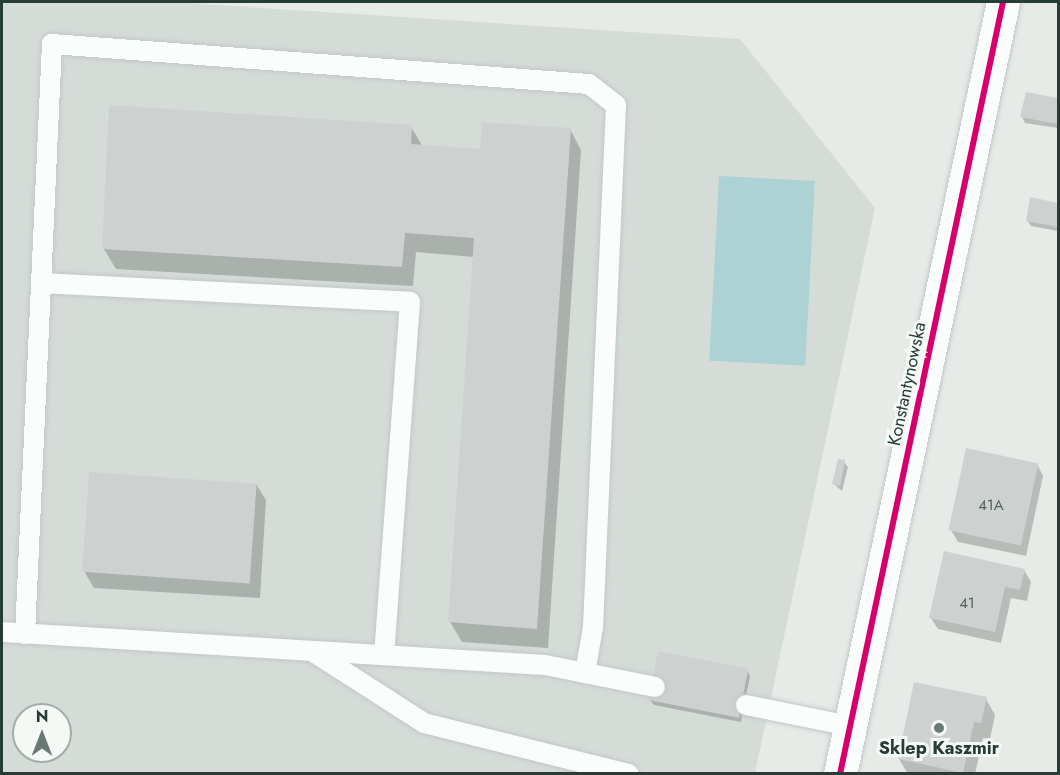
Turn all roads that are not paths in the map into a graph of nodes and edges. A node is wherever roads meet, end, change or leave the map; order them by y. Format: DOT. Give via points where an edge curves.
graph roads {
  1 [pos="1003,2"];
  2 [pos="41,283"];
  3 [pos="2,632"];
  4 [pos="25,634"];
  5 [pos="312,651"];
  6 [pos="384,655"];
  7 [pos="585,673"];
  8 [pos="655,687"];
  9 [pos="746,705"];
  10 [pos="850,726"];
  11 [pos="629,774"];
  12 [pos="840,774"];
  1 -- 10 [label="street, Konstantynowska"];
  2 -- 4 [label="lane"];
  2 -- 6 [label="lane" via="410,302"];
  2 -- 7 [label="lane" via="52,44 589,84 616,105 594,627"];
  3 -- 4 [label="lane"];
  4 -- 5 [label="lane"];
  5 -- 6 [label="lane"];
  5 -- 11 [label="lane" via="424,723"];
  6 -- 7 [label="lane" via="545,665"];
  7 -- 8 [label="lane"];
  9 -- 10 [label="lane"];
  10 -- 12 [label="street, Konstantynowska"];
}
